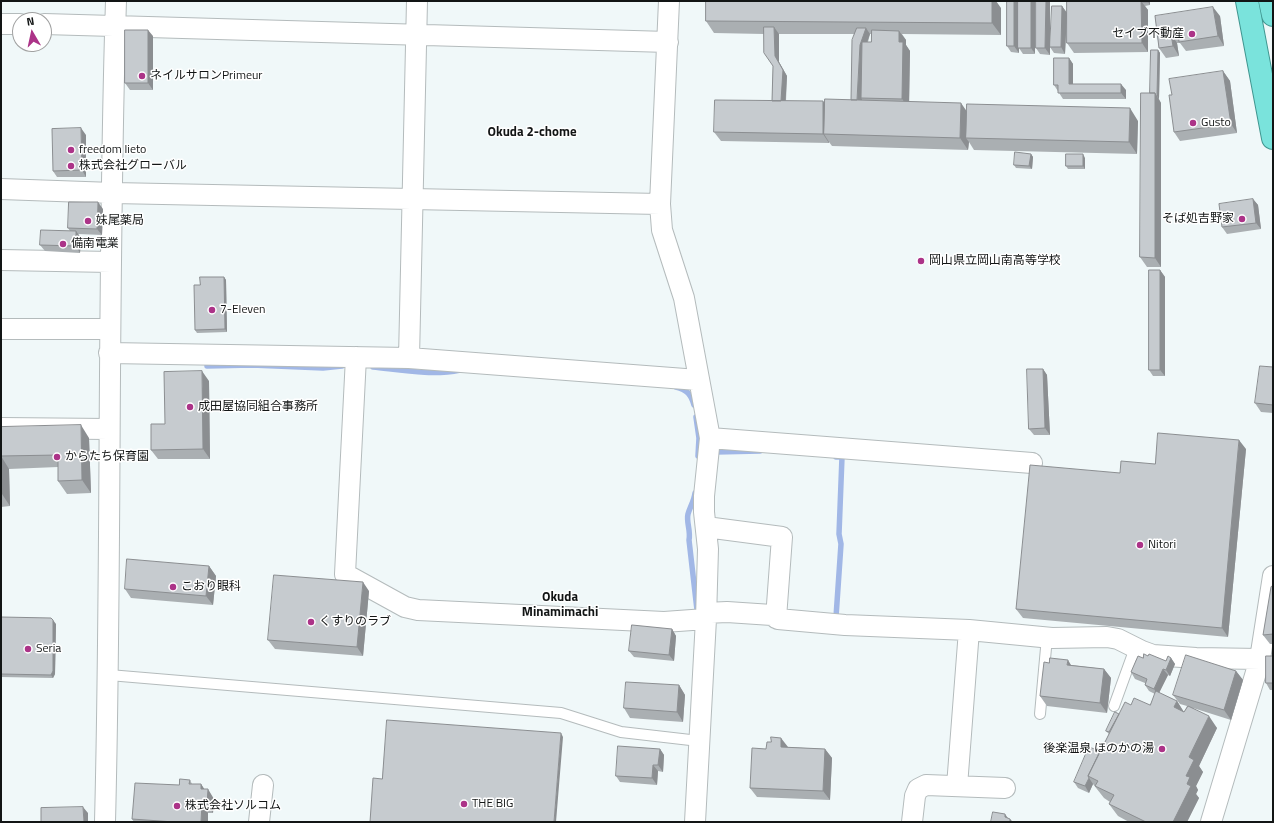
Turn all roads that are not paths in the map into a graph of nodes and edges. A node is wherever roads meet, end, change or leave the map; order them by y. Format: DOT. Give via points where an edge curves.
graph roads {
  1 [pos="116,1"];
  2 [pos="417,1"];
  3 [pos="669,1"];
  4 [pos="1247,1"];
  5 [pos="1270,1"];
  6 [pos="1273,15"];
  7 [pos="1,24"];
  8 [pos="12,24"];
  9 [pos="52,24"];
  10 [pos="115,26"];
  11 [pos="416,34"];
  12 [pos="668,42"];
  13 [pos="1273,138"];
  14 [pos="1,189"];
  15 [pos="113,193"];
  16 [pos="412,199"];
  17 [pos="660,204"];
  18 [pos="1,260"];
  19 [pos="111,262"];
  20 [pos="1,329"];
  21 [pos="110,329"];
  22 [pos="109,353"];
  23 [pos="409,358"];
  24 [pos="356,363"];
  25 [pos="698,380"];
  26 [pos="1,428"];
  27 [pos="109,429"];
  28 [pos="710,438"];
  29 [pos="1032,463"];
  30 [pos="706,527"];
  31 [pos="1273,576"];
  32 [pos="706,616"];
  33 [pos="776,618"];
  34 [pos="969,630"];
  35 [pos="1047,637"];
  36 [pos="1135,648"];
  37 [pos="1261,653"];
  38 [pos="109,675"];
  39 [pos="1114,706"];
  40 [pos="1040,714"];
  41 [pos="699,741"];
  42 [pos="263,785"];
  43 [pos="958,786"];
  44 [pos="1005,788"];
  45 [pos="105,822"];
  46 [pos="259,822"];
  47 [pos="695,822"];
  48 [pos="912,822"];
  49 [pos="1211,822"];
  1 -- 10 [label="street"];
  2 -- 11 [label="street"];
  3 -- 12 [label="street"];
  4 -- 13 [label="highway"];
  5 -- 6 [label="highway"];
  7 -- 8 [label="street"];
  9 -- 10 [label="street"];
  10 -- 11 [label="street"];
  10 -- 15 [label="street"];
  11 -- 12 [label="street"];
  11 -- 16 [label="street"];
  12 -- 17 [label="street"];
  14 -- 15 [label="street"];
  15 -- 16 [label="street"];
  15 -- 19 [label="street"];
  16 -- 17 [label="street"];
  16 -- 23 [label="street"];
  17 -- 25 [label="street" via="662,230 684,298"];
  18 -- 19 [label="street"];
  19 -- 21 [label="street"];
  20 -- 21 [label="street"];
  21 -- 22 [label="street"];
  22 -- 24 [label="street"];
  22 -- 27 [label="street"];
  23 -- 24 [label="street"];
  23 -- 25 [label="street"];
  24 -- 32 [label="street" via="345,574 405,607 418,610 664,622"];
  25 -- 28 [label="street"];
  26 -- 27 [label="street"];
  27 -- 38 [label="street"];
  28 -- 29 [label="street"];
  28 -- 30 [label="street" via="704,496"];
  30 -- 32 [label="street"];
  30 -- 33 [label="street" via="782,537"];
  31 -- 37 [label="street"];
  32 -- 33 [label="street" via="727,612 772,615"];
  32 -- 41 [label="street"];
  33 -- 34 [label="street" via="845,625"];
  34 -- 35 [label="street"];
  34 -- 43 [label="street"];
  35 -- 36 [label="street" via="1107,637 1118,639"];
  35 -- 40 [label="lane"];
  36 -- 37 [label="street" via="1153,655 1172,657"];
  36 -- 39 [label="lane"];
  37 -- 49 [label="street"];
  38 -- 41 [label="lane" via="561,713 621,732"];
  38 -- 45 [label="street"];
  41 -- 47 [label="street"];
  42 -- 46 [label="street"];
  43 -- 44 [label="street"];
  43 -- 48 [label="street" via="926,784 918,790"];
}
